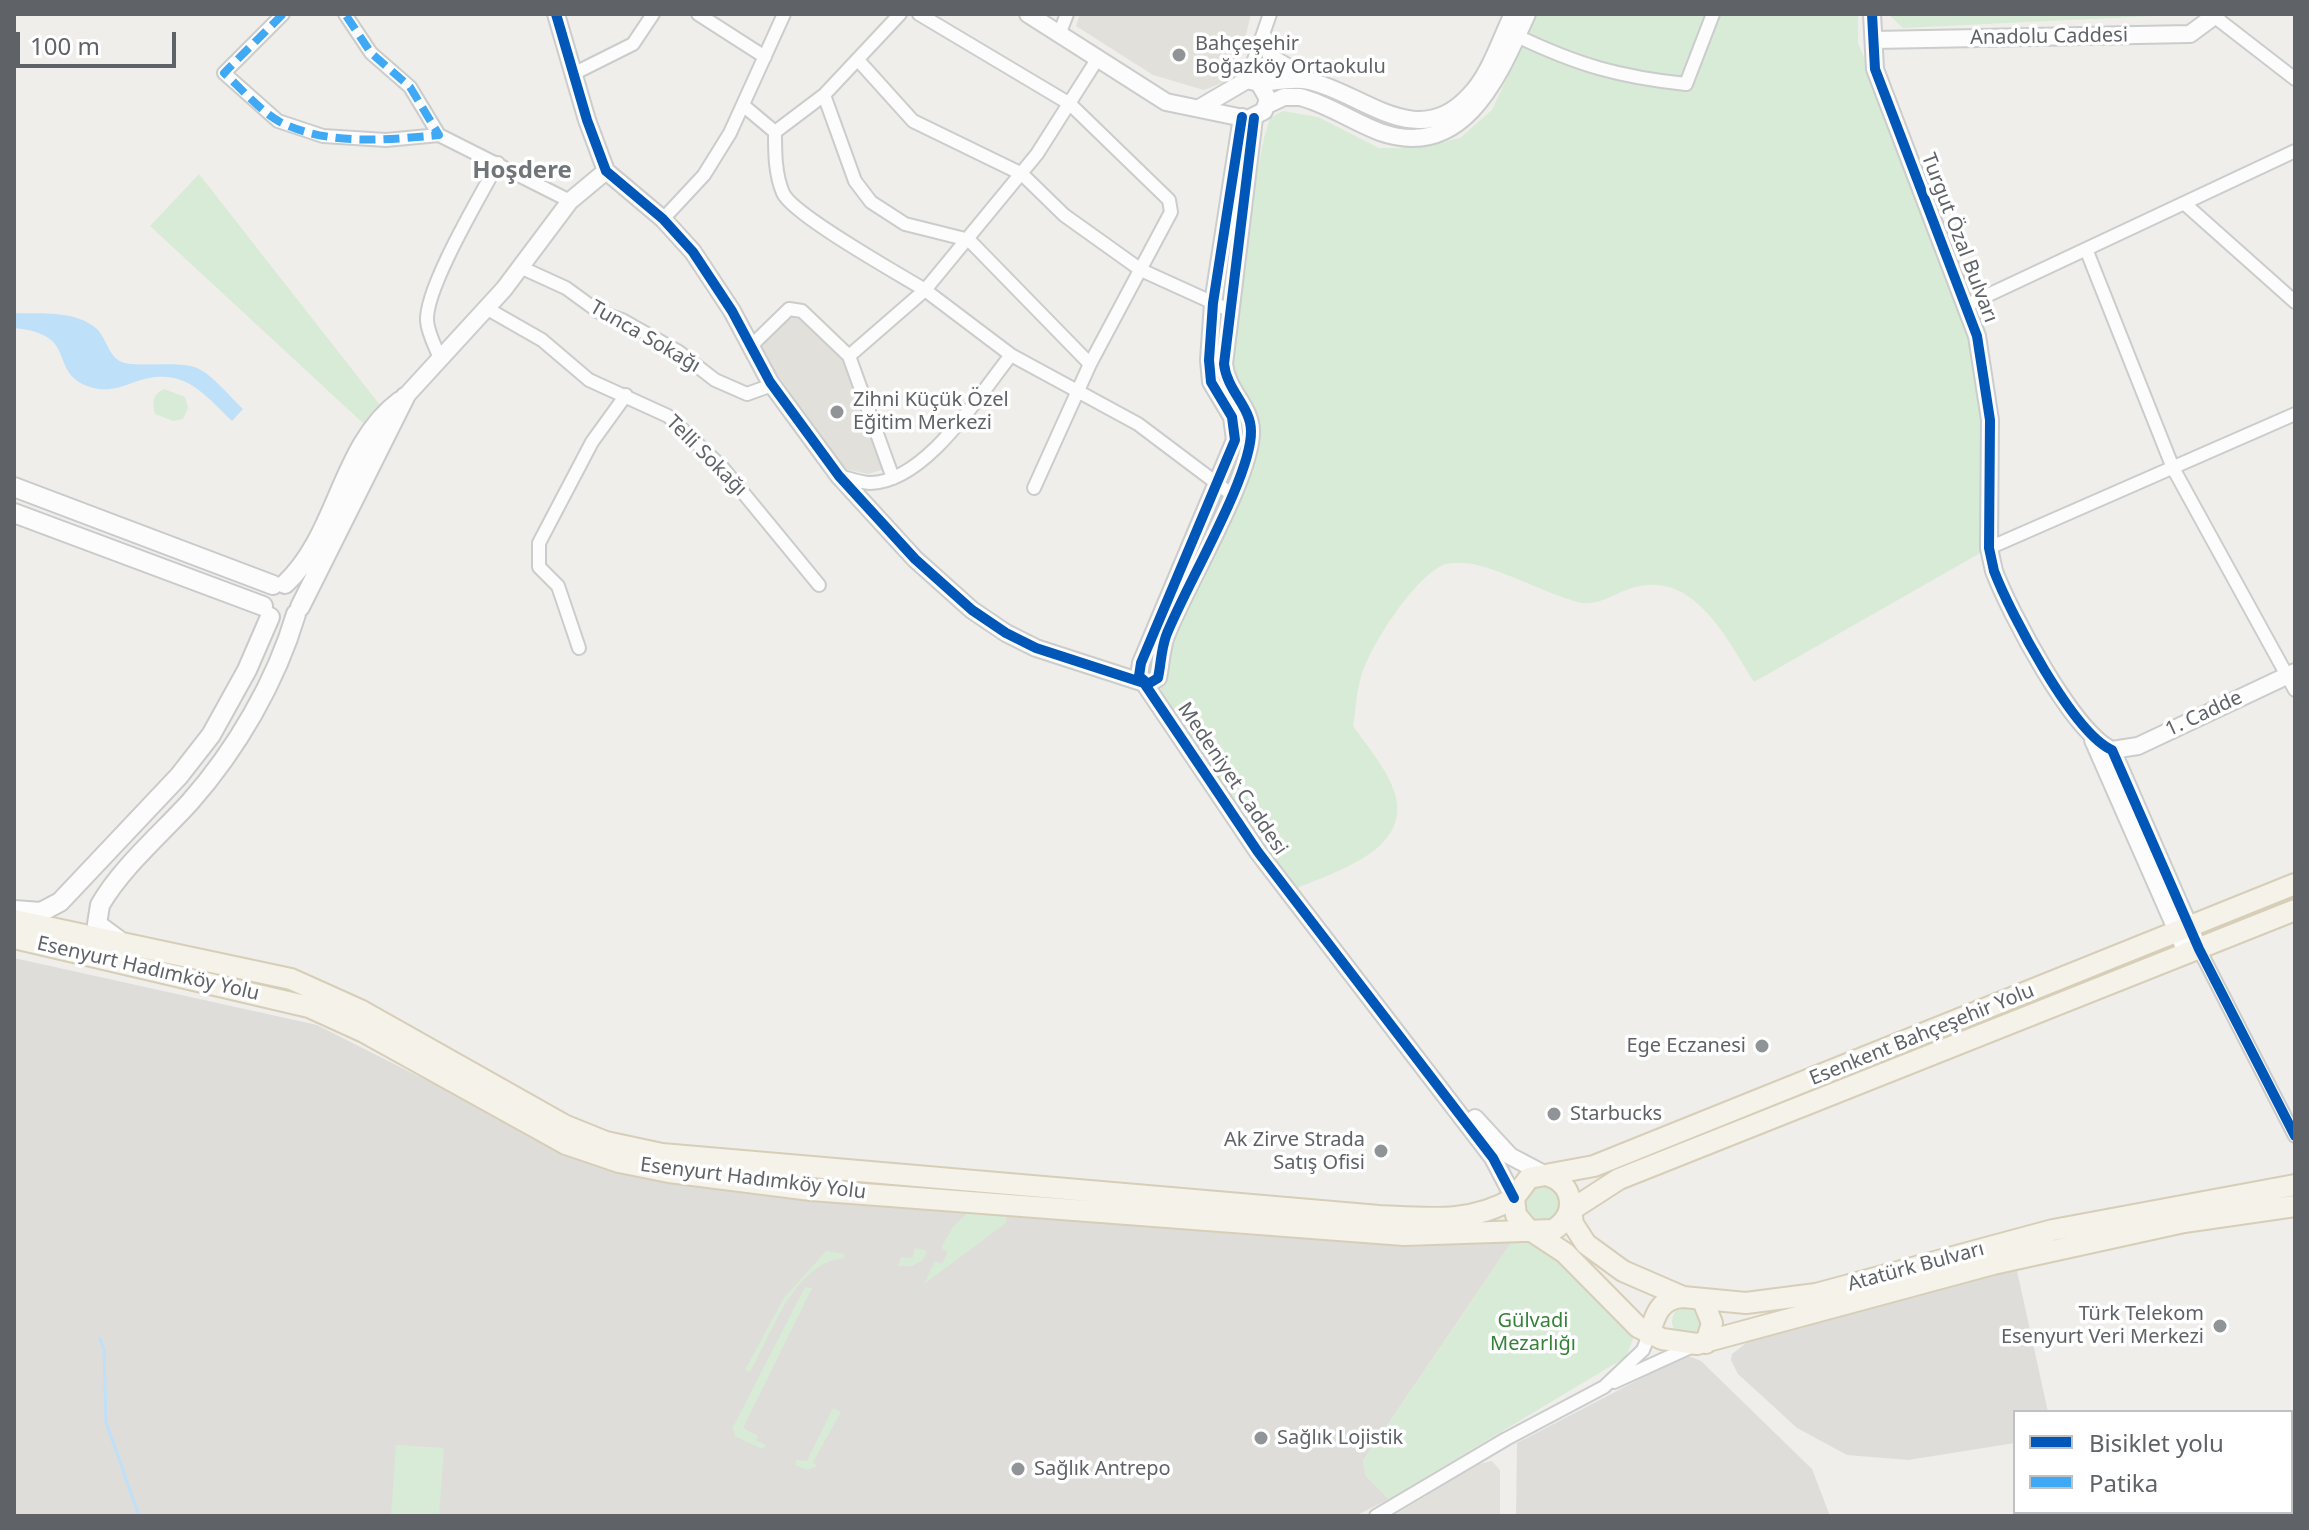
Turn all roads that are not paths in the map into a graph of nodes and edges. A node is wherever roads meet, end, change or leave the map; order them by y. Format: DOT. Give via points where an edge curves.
graph roads {
  1 [pos="283,14"];
  2 [pos="345,14"];
  3 [pos="556,14"];
  4 [pos="653,14"];
  5 [pos="698,14"];
  6 [pos="784,14"];
  7 [pos="900,14"];
  8 [pos="919,14"];
  9 [pos="1028,14"];
  10 [pos="1067,14"];
  11 [pos="1270,14"];
  12 [pos="1513,14"];
  13 [pos="1527,14"];
  14 [pos="1713,14"];
  15 [pos="1874,14"];
  16 [pos="2216,15"];
  17 [pos="1060,32"];
  18 [pos="1517,36"];
  19 [pos="1264,38"];
  20 [pos="1874,40"];
  21 [pos="765,57"];
  22 [pos="1098,58"];
  23 [pos="858,60"];
  24 [pos="575,73"];
  25 [pos="2295,79"];
  26 [pos="1253,82"];
  27 [pos="1314,82"];
  28 [pos="1232,91"];
  29 [pos="824,95"];
  30 [pos="1070,104"];
  31 [pos="1267,105"];
  32 [pos="744,106"];
  33 [pos="1201,107"];
  34 [pos="1244,116"];
  35 [pos="775,132"];
  36 [pos="439,135"];
  37 [pos="2295,151"];
  38 [pos="498,163"];
  39 [pos="606,171"];
  40 [pos="1022,174"];
  41 [pos="570,201"];
  42 [pos="2185,204"];
  43 [pos="663,219"];
  44 [pos="969,240"];
  45 [pos="2086,249"];
  46 [pos="520,267"];
  47 [pos="1141,270"];
  48 [pos="925,290"];
  49 [pos="2295,302"];
  50 [pos="1967,305"];
  51 [pos="1221,307"];
  52 [pos="486,308"];
  53 [pos="751,346"];
  54 [pos="1011,355"];
  55 [pos="439,356"];
  56 [pos="849,356"];
  57 [pos="1090,364"];
  58 [pos="772,385"];
  59 [pos="1076,393"];
  60 [pos="626,395"];
  61 [pos="405,397"];
  62 [pos="2295,414"];
  63 [pos="2173,468"];
  64 [pos="839,476"];
  65 [pos="893,478"];
  66 [pos="14,487"];
  67 [pos="1034,488"];
  68 [pos="1225,489"];
  69 [pos="14,513"];
  70 [pos="1989,548"];
  71 [pos="279,585"];
  72 [pos="819,585"];
  73 [pos="267,611"];
  74 [pos="298,611"];
  75 [pos="579,648"];
  76 [pos="2293,679"];
  77 [pos="1144,683"];
  78 [pos="2091,735"];
  79 [pos="2112,750"];
  80 [pos="2295,884"];
  81 [pos="14,910"];
  82 [pos="2295,910"];
  83 [pos="14,920"];
  84 [pos="2184,930"];
  85 [pos="14,938"];
  86 [pos="129,946"];
  87 [pos="2193,952"];
  88 [pos="1404,1040"];
  89 [pos="2295,1136"];
  90 [pos="697,1167"];
  91 [pos="1546,1175"];
  92 [pos="2295,1185"];
  93 [pos="1514,1198"];
  94 [pos="2295,1206"];
  95 [pos="1571,1210"];
  96 [pos="1535,1232"];
  97 [pos="1693,1299"];
  98 [pos="1649,1335"];
  99 [pos="1701,1344"];
  100 [pos="1604,1387"];
  101 [pos="1376,1516"];
  1 -- 36 [label="street" via="224,73 278,121 323,136 386,140"];
  2 -- 36 [label="street" via="371,53 410,87"];
  3 -- 24 [label="street"];
  4 -- 24 [label="street" via="633,44"];
  5 -- 21 [label="street"];
  6 -- 21 [label="street"];
  7 -- 23 [label="street"];
  8 -- 30 [label="street"];
  9 -- 17 [label="street"];
  10 -- 17 [label="street"];
  11 -- 19 [label="street"];
  12 -- 27 [label="street" via="1476,89 1462,103 1436,115 1393,117"];
  13 -- 18 [label="street"];
  14 -- 18 [label="street" via="1686,84 1628,78 1569,61"];
  15 -- 20 [label="street, Turgut Özal Bulvarı"];
  16 -- 20 [label="street, Anadolu Caddesi" via="2190,34"];
  16 -- 25 [label="street"];
  17 -- 22 [label="street"];
  18 -- 31 [label="street" via="1484,100 1460,121 1432,133 1390,135 1300,97"];
  19 -- 26 [label="street"];
  19 -- 27 [label="street" via="1272,58"];
  20 -- 50 [label="street, Turgut Özal Bulvarı" via="1875,69"];
  21 -- 32 [label="street"];
  22 -- 30 [label="street"];
  22 -- 33 [label="street" via="1166,102"];
  23 -- 29 [label="street"];
  23 -- 40 [label="street" via="913,121"];
  24 -- 39 [label="street"];
  26 -- 27 [label="street"];
  26 -- 28 [label="street"];
  26 -- 31 [label="street" via="1267,93"];
  28 -- 33 [label="street"];
  28 -- 34 [label="street" via="1230,103"];
  29 -- 35 [label="street"];
  29 -- 44 [label="street" via="855,181 871,202 905,224"];
  30 -- 40 [label="street"];
  30 -- 47 [label="street" via="1169,200 1171,212"];
  31 -- 34 [label="street"];
  32 -- 35 [label="street"];
  32 -- 43 [label="street" via="704,175"];
  33 -- 34 [label="street"];
  34 -- 51 [label="street"];
  35 -- 48 [label="street" via="775,163 784,196 802,213"];
  36 -- 38 [label="street"];
  37 -- 42 [label="street"];
  38 -- 41 [label="street"];
  38 -- 55 [label="street" via="438,281 427,320"];
  39 -- 41 [label="street"];
  39 -- 43 [label="street"];
  40 -- 44 [label="street"];
  40 -- 47 [label="street" via="1064,215"];
  41 -- 46 [label="street"];
  42 -- 45 [label="street"];
  42 -- 49 [label="street"];
  43 -- 53 [label="street" via="693,252"];
  44 -- 48 [label="street"];
  44 -- 57 [label="street"];
  45 -- 50 [label="street"];
  45 -- 63 [label="street"];
  46 -- 52 [label="street"];
  46 -- 58 [label="street, Tunca Sokağı" via="679,352 715,380 747,394"];
  47 -- 51 [label="street"];
  47 -- 57 [label="street"];
  48 -- 54 [label="street"];
  48 -- 56 [label="street"];
  50 -- 70 [label="street, Turgut Özal Bulvarı" via="1990,420"];
  51 -- 68 [label="street" via="1226,380 1251,427 1248,450"];
  52 -- 55 [label="street"];
  52 -- 60 [label="street, Telli Sokağı" via="542,340 589,380"];
  53 -- 56 [label="street" via="789,309 802,311"];
  53 -- 58 [label="street"];
  54 -- 59 [label="street"];
  54 -- 65 [label="street" via="928,457"];
  55 -- 61 [label="street"];
  56 -- 65 [label="street"];
  57 -- 59 [label="street"];
  58 -- 64 [label="street"];
  59 -- 67 [label="street"];
  59 -- 68 [label="street" via="1138,424"];
  60 -- 72 [label="street, Telli Sokağı" via="668,416 722,467"];
  60 -- 75 [label="street" via="592,442 539,543 539,567 558,586"];
  61 -- 71 [label="main road" via="369,432 311,551"];
  61 -- 74 [label="main road"];
  62 -- 63 [label="street"];
  63 -- 70 [label="street"];
  63 -- 76 [label="street"];
  64 -- 65 [label="street" via="869,483"];
  64 -- 77 [label="street" via="915,559 972,610 1036,648"];
  66 -- 71 [label="main road"];
  68 -- 77 [label="street" via="1141,663"];
  69 -- 73 [label="main road"];
  70 -- 78 [label="street, Turgut Özal Bulvarı" via="2000,588 2068,706"];
  71 -- 73 [label="main road" via="265,594"];
  71 -- 74 [label="main road" via="296,590"];
  73 -- 74 [label="main road" via="281,621"];
  73 -- 81 [label="main road" via="225,712 179,776 60,902 41,912"];
  74 -- 86 [label="main road" via="278,663 235,741 100,905 100,929"];
  76 -- 79 [label="street, 1. Cadde" via="2138,746"];
  77 -- 88 [label="street, Medeniyet Caddesi" via="1258,852"];
  78 -- 79 [label="street, Turgut Özal Bulvarı"];
  78 -- 84 [label="street, Turgut Özal Bulvarı"];
  79 -- 84 [label="street"];
  80 -- 84 [label="main road, Esenkent Bahçeşehir Yolu"];
  82 -- 87 [label="main road, Esenkent Bahçeşehir Yolu"];
  83 -- 86 [label="main road, Esenyurt Hadımköy Yolu"];
  84 -- 87 [label="street"];
  84 -- 91 [label="main road, Esenkent Bahçeşehir Yolu" via="1594,1166"];
  85 -- 90 [label="main road, Esenyurt Hadımköy Yolu" via="309,1007 566,1144 619,1162"];
  86 -- 90 [label="main road, Esenyurt Hadımköy Yolu" via="302,983 574,1130"];
  87 -- 89 [label="street"];
  87 -- 95 [label="main road, Esenkent Bahçeşehir Yolu" via="1619,1179"];
  88 -- 91 [label="street" via="1510,1156"];
  88 -- 93 [label="street" via="1493,1158"];
  90 -- 93 [label="main road, Esenyurt Hadımköy Yolu" via="1379,1216 1471,1216"];
  90 -- 96 [label="main road, Esenyurt Hadımköy Yolu" via="811,1190 1404,1235"];
  91 -- 93 [label="main road" via="1529,1178"];
  91 -- 95 [label="main road" via="1563,1183"];
  92 -- 97 [label="main road, Atatürk Bulvarı" via="2053,1230 1816,1294 1769,1302"];
  93 -- 96 [label="main road" via="1516,1215"];
  94 -- 99 [label="main road, Atatürk Bulvarı" via="2184,1222 1993,1264"];
  95 -- 96 [label="main road" via="1561,1225"];
  95 -- 97 [label="main road, Atatürk Bulvarı" via="1579,1236 1603,1259"];
  96 -- 98 [label="main road, Atatürk Bulvarı" via="1565,1253"];
  97 -- 98 [label="main road" via="1670,1299 1661,1306"];
  97 -- 99 [label="main road" via="1712,1323"];
  98 -- 99 [label="main road, Atatürk Bulvarı"];
  98 -- 100 [label="street, Atatürk Bulvarı" via="1641,1352"];
  99 -- 100 [label="street, Atatürk Bulvarı"];
  100 -- 101 [label="street, Atatürk Bulvarı"];
}
